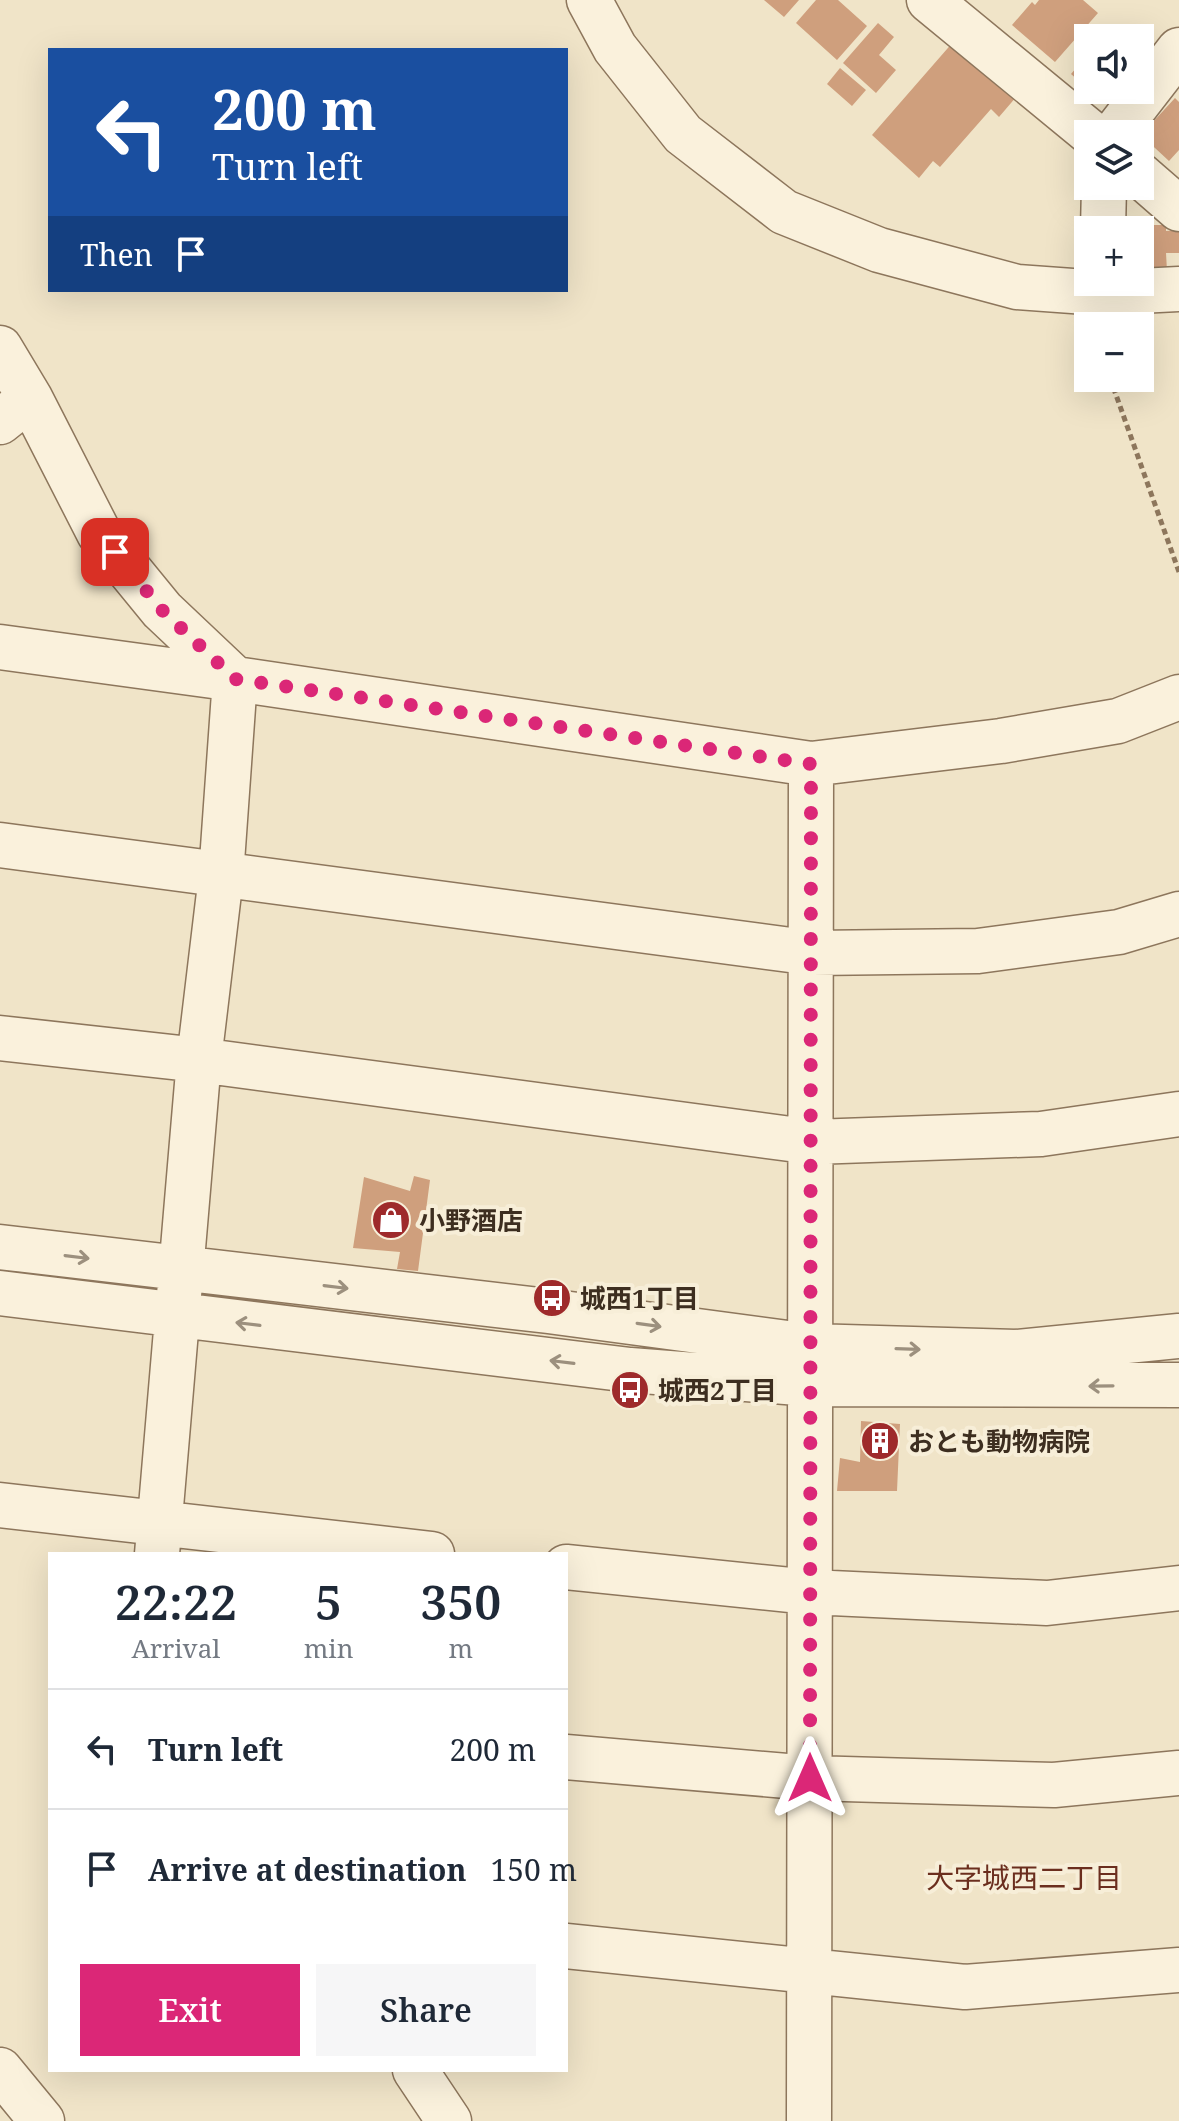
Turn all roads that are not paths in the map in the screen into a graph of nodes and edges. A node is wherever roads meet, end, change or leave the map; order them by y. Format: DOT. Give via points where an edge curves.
graph roads {
  1 [pos="589,0"];
  2 [pos="929,0"];
  3 [pos="1179,50"];
  4 [pos="1075,120"];
  5 [pos="1125,120"];
  6 [pos="1154,187"];
  7 [pos="1179,209"];
  8 [pos="1074,288"];
  9 [pos="1154,289"];
  10 [pos="1179,289"];
  11 [pos="0,348"];
  12 [pos="15,410"];
  13 [pos="0,647"];
  14 [pos="235,679"];
  15 [pos="1179,697"];
  16 [pos="811,764"];
  17 [pos="0,845"];
  18 [pos="221,876"];
  19 [pos="1179,914"];
  20 [pos="813,953"];
  21 [pos="0,1038"];
  22 [pos="199,1060"];
  23 [pos="1179,1114"];
  24 [pos="813,1142"];
  25 [pos="0,1247"];
  26 [pos="180,1269"];
  27 [pos="0,1293"];
  28 [pos="178,1316"];
  29 [pos="1176,1349"];
  30 [pos="810,1365"];
  31 [pos="1179,1385"];
  32 [pos="0,1505"];
  33 [pos="159,1539"];
  34 [pos="396,1552"];
  35 [pos="568,1567"];
  36 [pos="1179,1588"];
  37 [pos="810,1592"];
  38 [pos="568,1757"];
  39 [pos="1179,1773"];
  40 [pos="810,1778"];
  41 [pos="568,1946"];
  42 [pos="1179,1970"];
  43 [pos="810,1972"];
  44 [pos="0,2070"];
  45 [pos="416,2072"];
  46 [pos="42,2121"];
  47 [pos="449,2121"];
  48 [pos="809,2121"];
  1 -- 8 [label="street" via="615,48 683,134 784,212 879,250 1017,287"];
  2 -- 4 [label="street"];
  3 -- 5 [label="street"];
  6 -- 7 [label="street"];
  9 -- 10 [label="street"];
  11 -- 12 [label="street"];
  12 -- 14 [label="street" via="99,533 162,610"];
  13 -- 14 [label="street"];
  14 -- 16 [label="street"];
  14 -- 18 [label="street"];
  15 -- 16 [label="street" via="1118,721"];
  16 -- 20 [label="street"];
  17 -- 18 [label="street"];
  18 -- 20 [label="street"];
  18 -- 22 [label="street"];
  19 -- 20 [label="street" via="1119,932 978,951"];
  20 -- 24 [label="street"];
  21 -- 22 [label="street"];
  22 -- 24 [label="street"];
  22 -- 26 [label="street"];
  23 -- 24 [label="street" via="1041,1134"];
  24 -- 30 [label="street"];
  25 -- 26 [label="street, one-way"];
  26 -- 28 [label="street"];
  26 -- 30 [label="street, one-way" via="548,1311"];
  27 -- 28 [label="street"];
  30 -- 28 [label="street, one-way" via="630,1370"];
  28 -- 33 [label="street"];
  30 -- 29 [label="street, one-way"];
  31 -- 30 [label="street, one-way"];
  30 -- 37 [label="street"];
  32 -- 33 [label="street"];
  33 -- 34 [label="street"];
  35 -- 37 [label="street"];
  36 -- 37 [label="street" via="1047,1603"];
  37 -- 40 [label="street"];
  38 -- 40 [label="street"];
  39 -- 40 [label="street" via="1054,1785"];
  40 -- 43 [label="street"];
  41 -- 43 [label="street"];
  42 -- 43 [label="street" via="965,1987"];
  43 -- 48 [label="street"];
  44 -- 46 [label="street"];
  45 -- 47 [label="street"];
}
